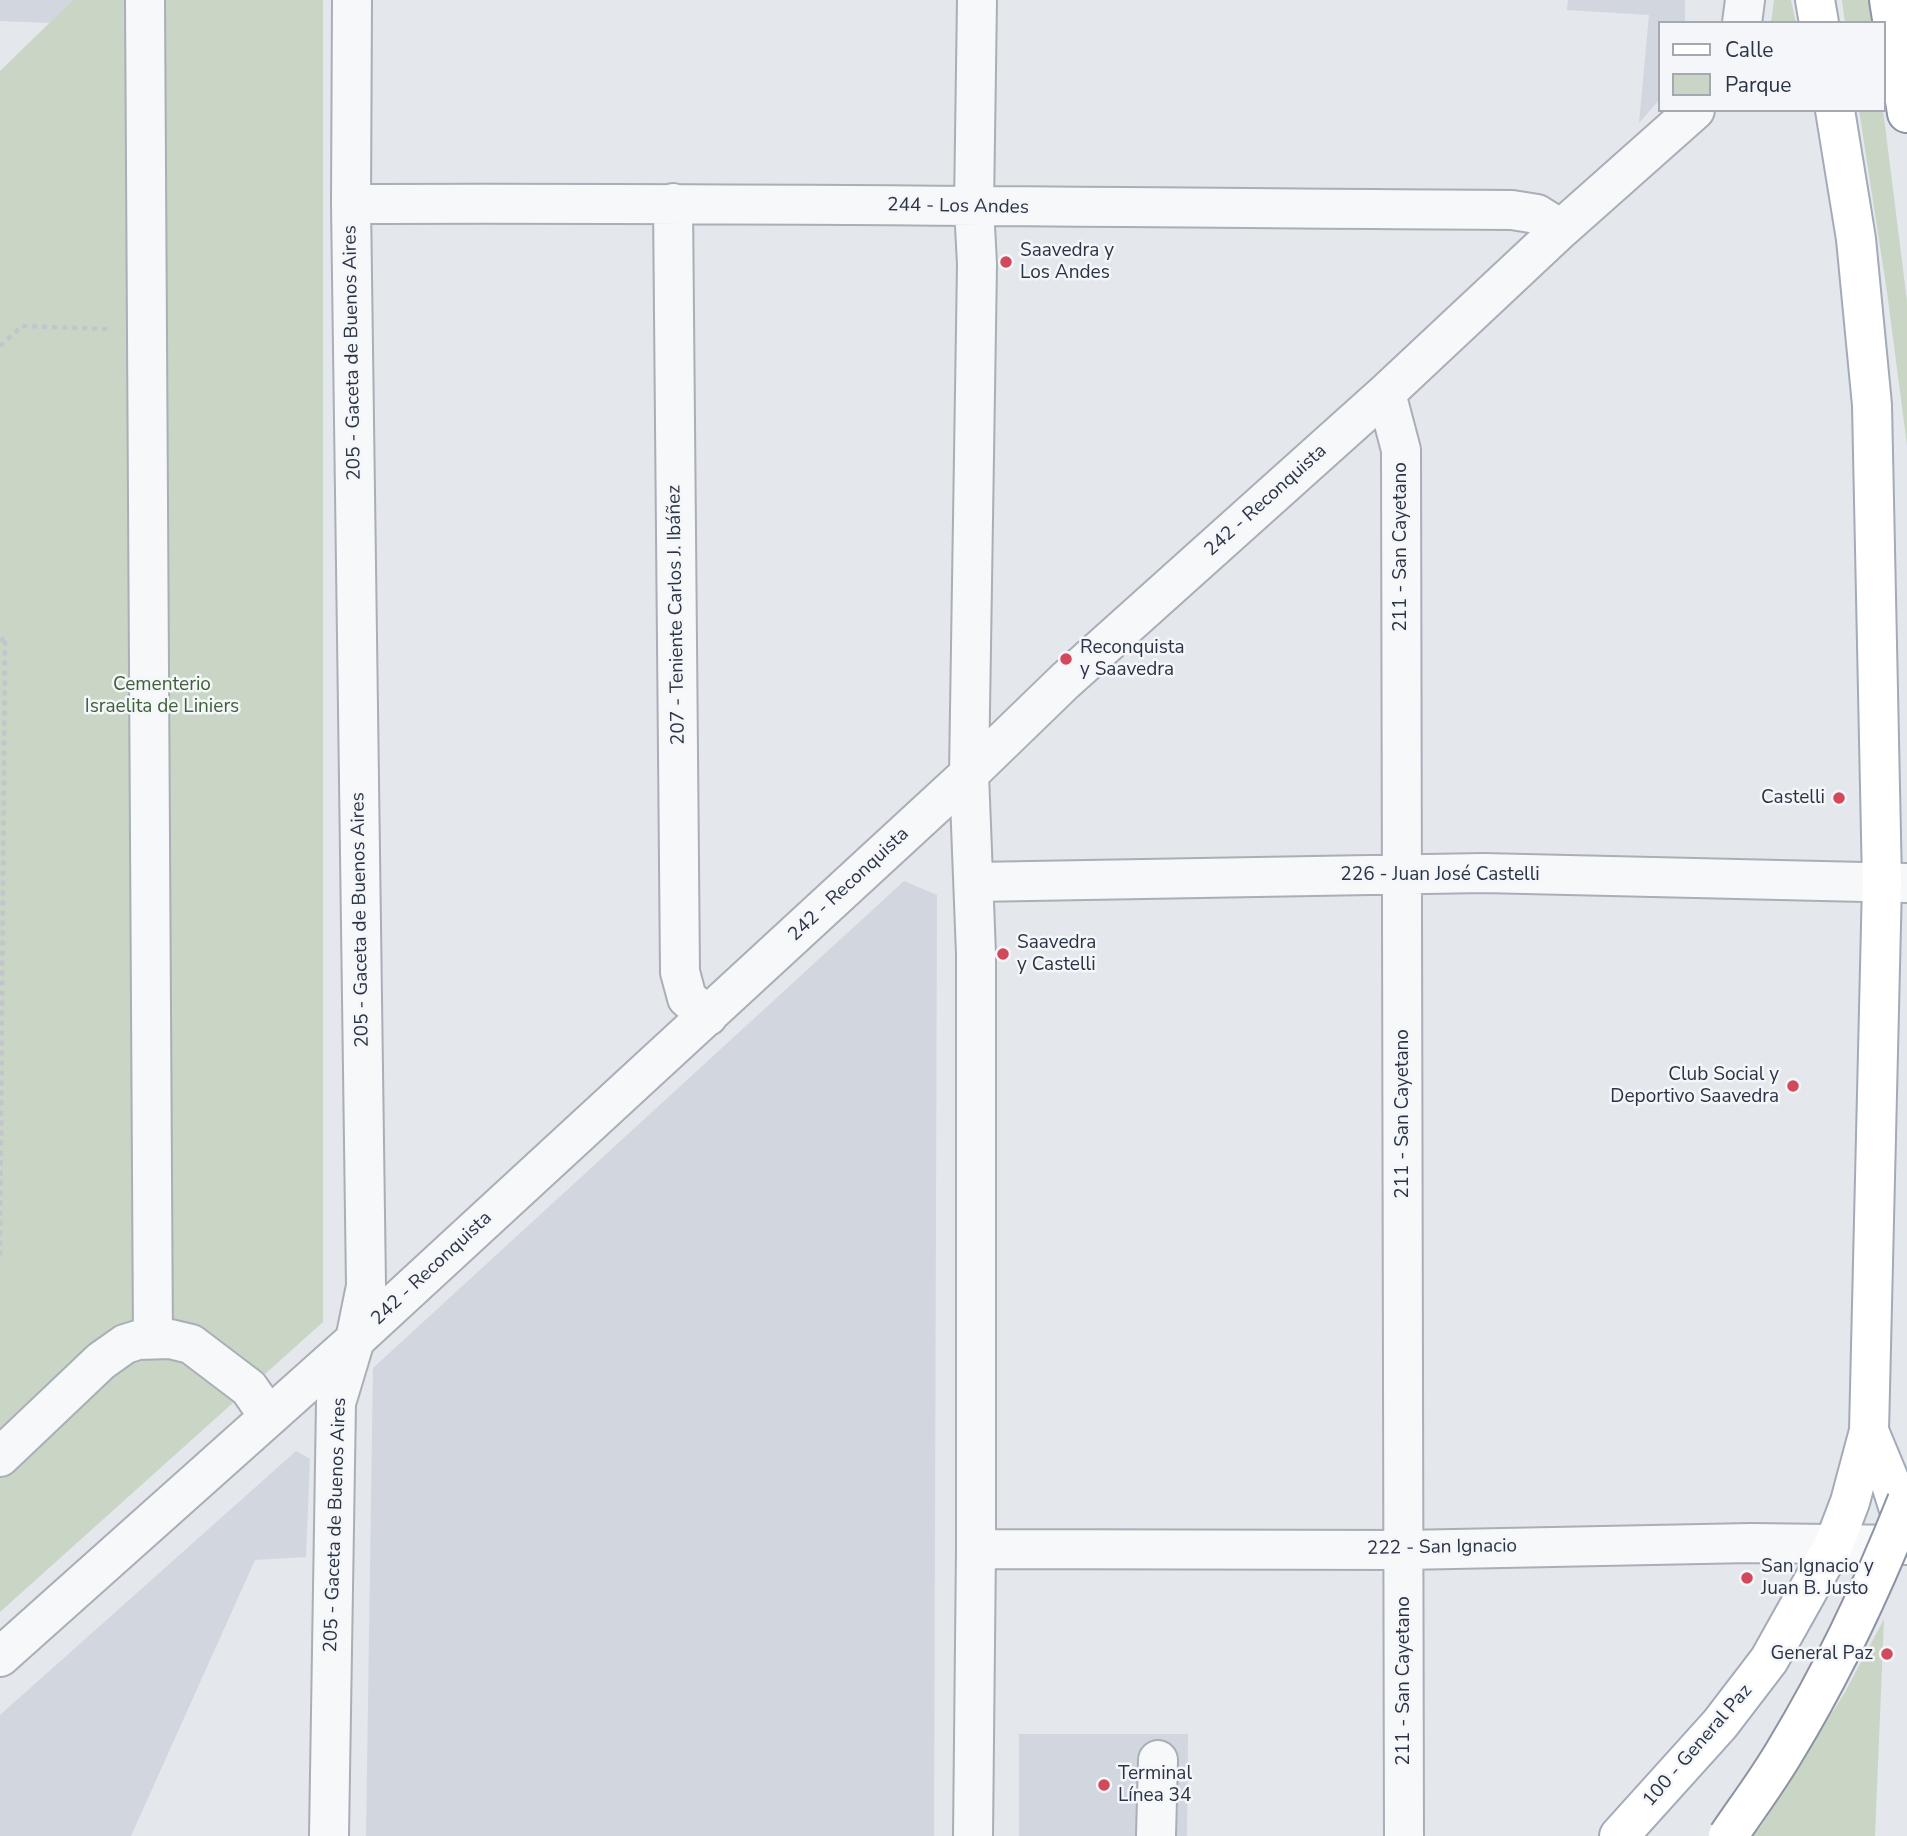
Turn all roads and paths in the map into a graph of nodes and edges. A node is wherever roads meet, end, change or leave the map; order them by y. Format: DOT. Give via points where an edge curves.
graph roads {
  1 [pos="145,0"];
  2 [pos="352,0"];
  3 [pos="977,0"];
  4 [pos="1745,0"];
  5 [pos="1815,0"];
  6 [pos="1889,0"];
  7 [pos="1742,21"];
  8 [pos="1819,21"];
  9 [pos="1694,112"];
  10 [pos="1835,112"];
  11 [pos="1907,113"];
  12 [pos="673,203"];
  13 [pos="351,204"];
  14 [pos="974,207"];
  15 [pos="1561,229"];
  16 [pos="148,330"];
  17 [pos="0,346"];
  18 [pos="1386,393"];
  19 [pos="0,641"];
  20 [pos="969,774"];
  21 [pos="1402,874"];
  22 [pos="974,882"];
  23 [pos="1894,883"];
  24 [pos="708,1016"];
  25 [pos="0,1257"];
  26 [pos="153,1339"];
  27 [pos="355,1340"];
  28 [pos="269,1417"];
  29 [pos="1869,1431"];
  30 [pos="0,1457"];
  31 [pos="1907,1501"];
  32 [pos="1907,1535"];
  33 [pos="1834,1544"];
  34 [pos="1907,1545"];
  35 [pos="976,1549"];
  36 [pos="1404,1550"];
  37 [pos="0,1657"];
  38 [pos="1158,1760"];
  39 [pos="329,1836"];
  40 [pos="973,1836"];
  41 [pos="1156,1836"];
  42 [pos="1404,1836"];
  43 [pos="1619,1836"];
  44 [pos="1728,1836"];
  1 -- 16 [label="street"];
  2 -- 13 [label="street, 205 - Gaceta de Buenos Aires"];
  3 -- 14 [label="street"];
  4 -- 7 [label="street"];
  5 -- 8 [label="main road"];
  6 -- 11 [label="main road"];
  9 -- 15 [label="street, 242 - Reconquista"];
  10 -- 23 [label="main road" via="1856,239 1872,405"];
  12 -- 13 [label="street, 244 - Los Andes"];
  12 -- 14 [label="street, 244 - Los Andes"];
  12 -- 24 [label="street, 207 - Teniente Carlos J. Ibáñez" via="680,972 687,998"];
  13 -- 27 [label="street, 205 - Gaceta de Buenos Aires" via="366,1286"];
  14 -- 15 [label="street, 244 - Los Andes" via="1512,209 1537,214"];
  14 -- 20 [label="street" via="977,264"];
  15 -- 18 [label="street, 242 - Reconquista"];
  16 -- 17 [label="path" via="22,326"];
  16 -- 26 [label="street"];
  18 -- 20 [label="street, 242 - Reconquista" via="1065,681"];
  18 -- 21 [label="street, 211 - San Cayetano" via="1401,450"];
  19 -- 25 [label="path" via="5,637"];
  20 -- 22 [label="street"];
  20 -- 24 [label="street, 242 - Reconquista"];
  21 -- 22 [label="street, 226 - Juan José Castelli"];
  21 -- 23 [label="street, 226 - Juan José Castelli"];
  21 -- 36 [label="street, 211 - San Cayetano"];
  22 -- 35 [label="street"];
  23 -- 29 [label="main road"];
  24 -- 27 [label="street, 242 - Reconquista"];
  26 -- 28 [label="street" via="191,1344 249,1388"];
  26 -- 30 [label="street" via="125,1344 102,1361"];
  27 -- 28 [label="street, 242 - Reconquista"];
  27 -- 39 [label="street, 205 - Gaceta de Buenos Aires" via="336,1404"];
  28 -- 37 [label="street, 242 - Reconquista"];
  29 -- 32 [label="main road"];
  29 -- 33 [label="main road, 100 - General Paz"];
  31 -- 44 [label="main road, bridge" via="1838,1658 1785,1752"];
  33 -- 34 [label="street, 222 - San Ignacio"];
  33 -- 36 [label="street, 222 - San Ignacio"];
  33 -- 43 [label="main road, 100 - General Paz" via="1769,1660 1720,1724"];
  35 -- 36 [label="street, 222 - San Ignacio"];
  35 -- 40 [label="street"];
  36 -- 42 [label="street, 211 - San Cayetano"];
  38 -- 41 [label="street"];
}
